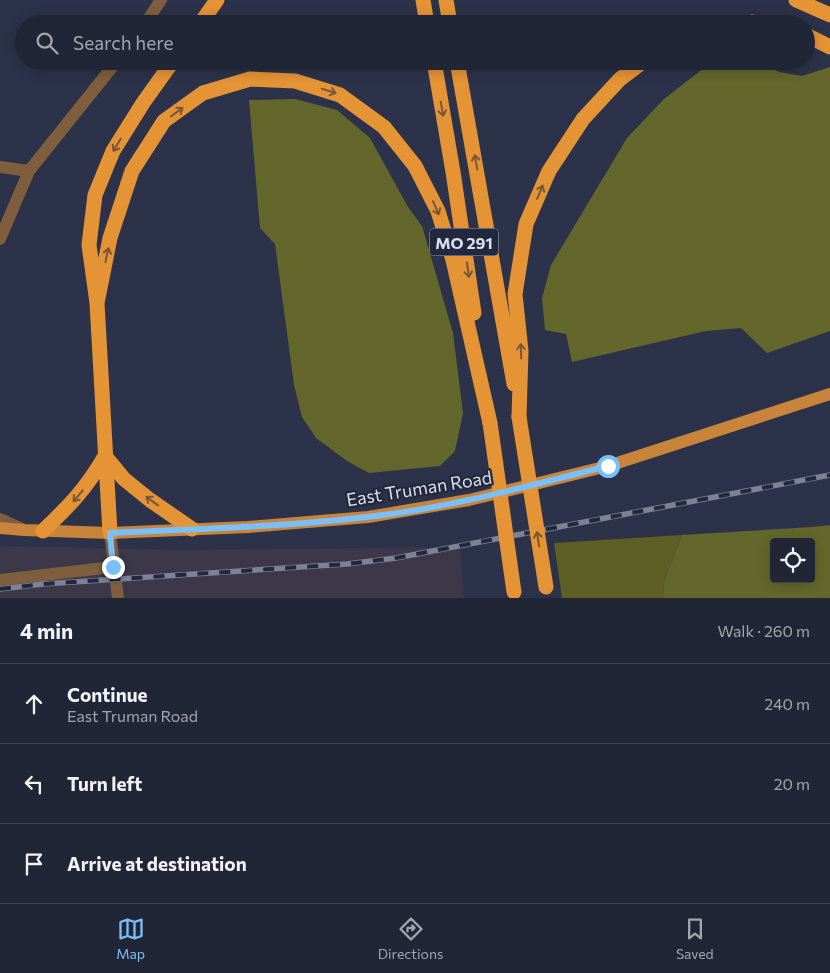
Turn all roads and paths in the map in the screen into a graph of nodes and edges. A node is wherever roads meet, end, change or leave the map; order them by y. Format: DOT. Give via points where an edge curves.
graph roads {
  1 [pos="161,0"];
  2 [pos="217,0"];
  3 [pos="423,0"];
  4 [pos="446,0"];
  5 [pos="796,0"];
  6 [pos="151,15"];
  7 [pos="206,15"];
  8 [pos="426,15"];
  9 [pos="448,15"];
  10 [pos="830,15"];
  11 [pos="815,39"];
  12 [pos="830,47"];
  13 [pos="110,70"];
  14 [pos="167,70"];
  15 [pos="436,70"];
  16 [pos="459,70"];
  17 [pos="632,70"];
  18 [pos="0,167"];
  19 [pos="29,171"];
  20 [pos="0,239"];
  21 [pos="97,303"];
  22 [pos="830,394"];
  23 [pos="519,417"];
  24 [pos="490,424"];
  25 [pos="106,456"];
  26 [pos="0,519"];
  27 [pos="0,528"];
  28 [pos="192,529"];
  29 [pos="24,530"];
  30 [pos="43,531"];
  31 [pos="110,533"];
  32 [pos="113,567"];
  33 [pos="0,580"];
  34 [pos="547,592"];
  35 [pos="515,595"];
  36 [pos="118,598"];
  1 -- 6 [label="lane"];
  2 -- 7 [label="highway"];
  3 -- 8 [label="highway"];
  4 -- 9 [label="highway"];
  5 -- 10 [label="highway"];
  11 -- 12 [label="highway"];
  13 -- 19 [label="lane"];
  14 -- 21 [label="highway, one-way" via="113,152 95,195 89,245"];
  15 -- 24 [label="highway, MO 291, one-way" via="454,172"];
  23 -- 16 [label="highway, MO 291, one-way"];
  23 -- 17 [label="highway, one-way" via="521,350 515,294 526,224 549,171 583,119"];
  18 -- 19 [label="lane"];
  19 -- 20 [label="lane"];
  21 -- 24 [label="highway, one-way" via="110,238 132,171 164,121 203,93 250,79 295,81 340,95 384,127 415,166 438,211 454,260"];
  21 -- 25 [label="highway"];
  22 -- 28 [label="main road, East Truman Road" via="608,466 469,500 368,517"];
  34 -- 23 [label="highway, MO 291, one-way, bridge"];
  24 -- 35 [label="highway, MO 291, bridge"];
  28 -- 25 [label="highway, one-way" via="124,479"];
  25 -- 30 [label="highway, one-way" via="91,481"];
  25 -- 31 [label="highway"];
  26 -- 29 [label="lane"];
  27 -- 29 [label="main road, East Truman Road"];
  28 -- 31 [label="main road, East Truman Road"];
  29 -- 30 [label="main road, East Truman Road"];
  30 -- 31 [label="main road, East Truman Road"];
  31 -- 32 [label="lane"];
  32 -- 33 [label="lane"];
  32 -- 36 [label="lane"];
}
